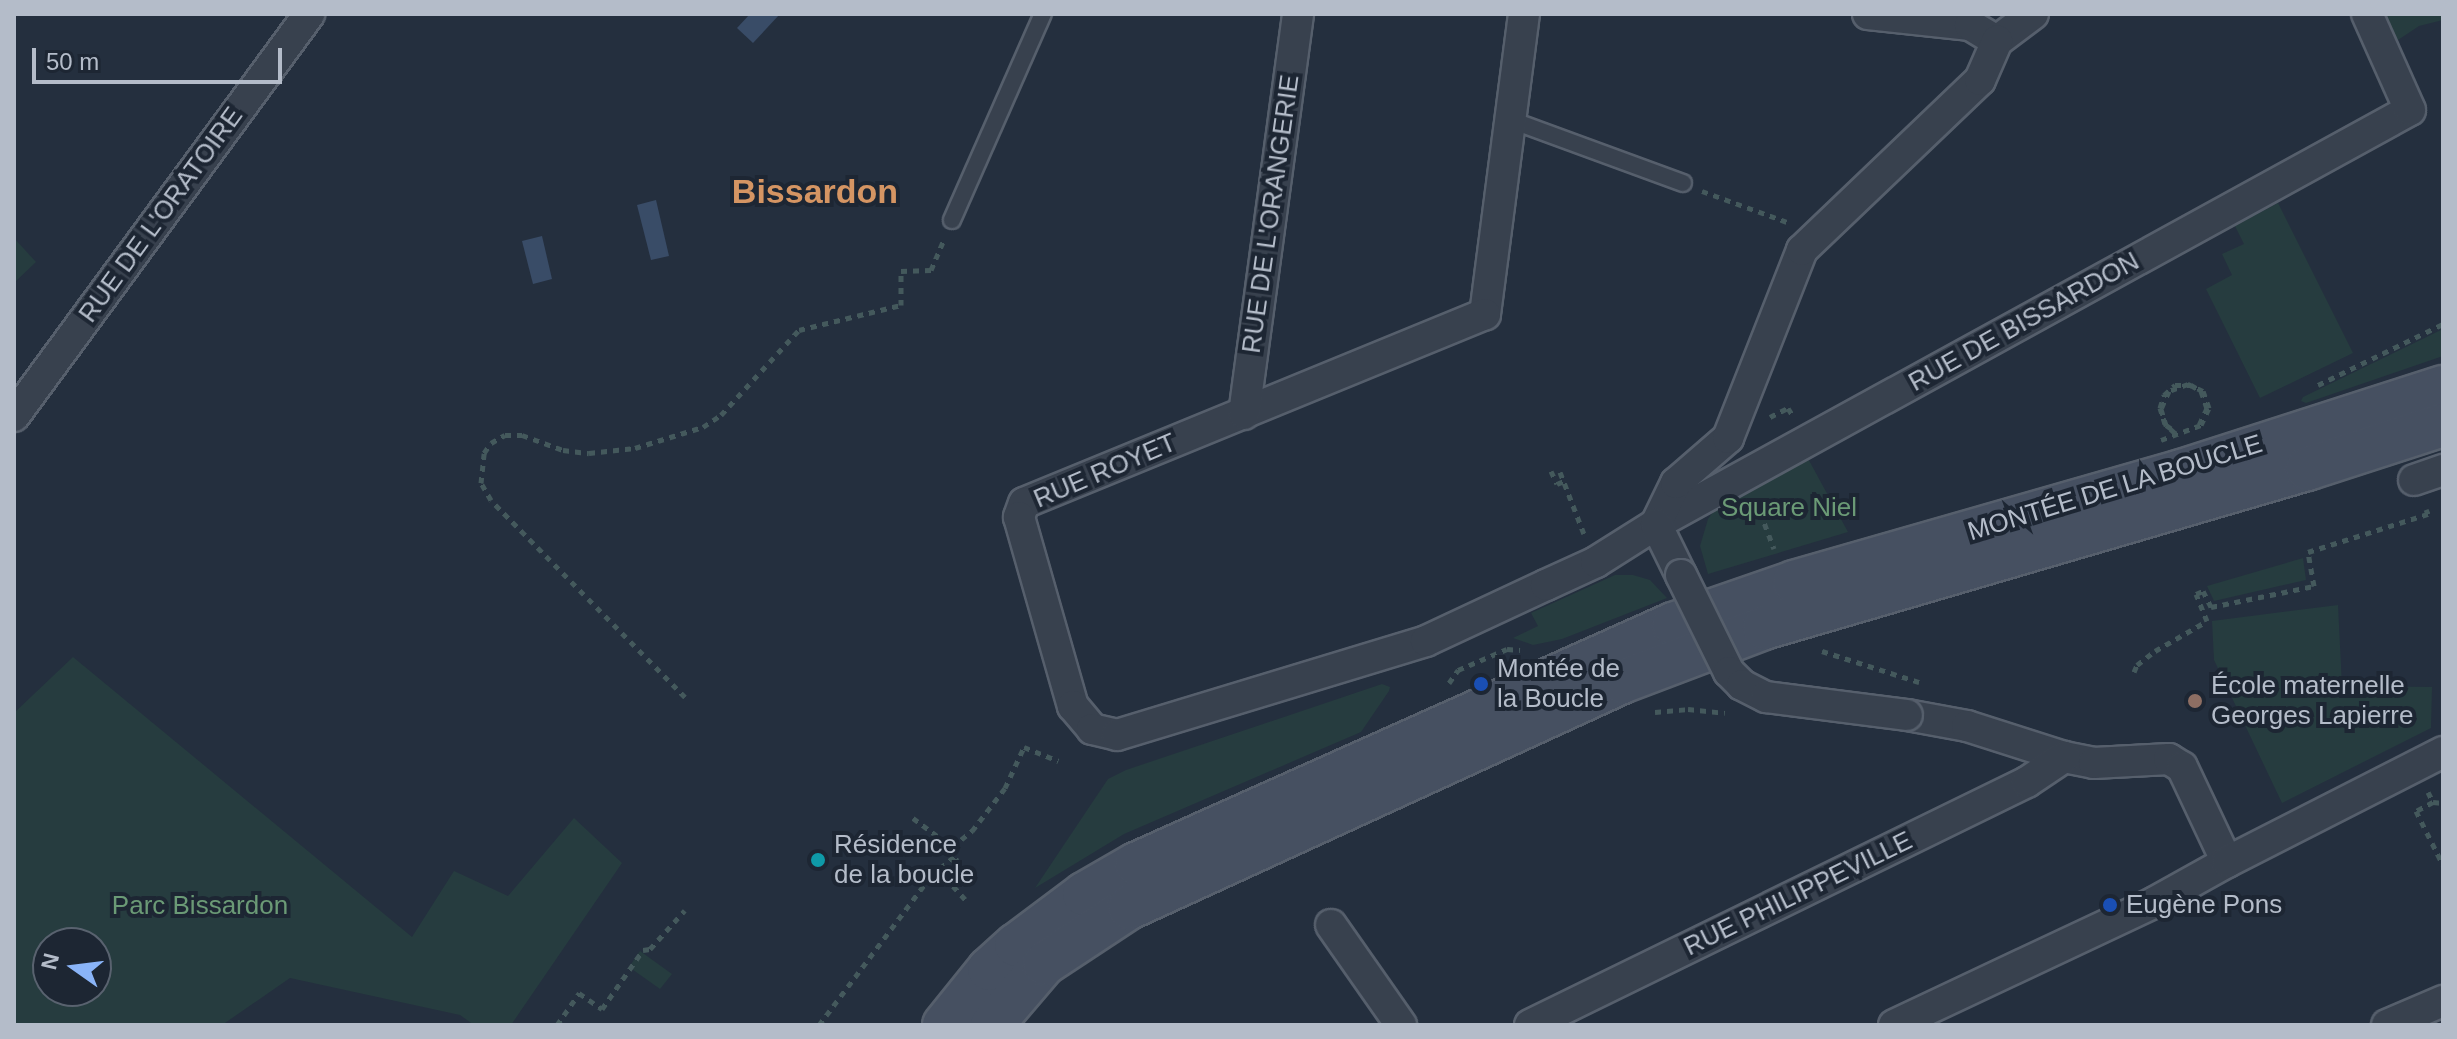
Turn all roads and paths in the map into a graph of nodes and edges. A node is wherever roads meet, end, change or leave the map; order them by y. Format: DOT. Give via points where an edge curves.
graph roads {
  1 [pos="309,14"];
  2 [pos="1043,14"];
  3 [pos="1298,14"];
  4 [pos="1524,14"];
  5 [pos="1868,14"];
  6 [pos="2033,14"];
  7 [pos="2367,14"];
  8 [pos="1997,41"];
  9 [pos="1511,120"];
  10 [pos="1683,183"];
  11 [pos="952,220"];
  12 [pos="1818,234"];
  13 [pos="2443,324"];
  14 [pos="2443,387"];
  15 [pos="2307,390"];
  16 [pos="1244,414"];
  17 [pos="14,416"];
  18 [pos="2443,425"];
  19 [pos="2209,430"];
  20 [pos="2161,440"];
  21 [pos="2443,470"];
  22 [pos="1551,471"];
  23 [pos="1560,472"];
  24 [pos="2414,480"];
  25 [pos="1564,481"];
  26 [pos="1754,495"];
  27 [pos="2428,514"];
  28 [pos="1656,524"];
  29 [pos="1581,527"];
  30 [pos="1774,549"];
  31 [pos="1546,585"];
  32 [pos="1816,649"];
  33 [pos="2134,672"];
  34 [pos="1888,673"];
  35 [pos="685,697"];
  36 [pos="1643,713"];
  37 [pos="1727,714"];
  38 [pos="2443,752"];
  39 [pos="2064,757"];
  40 [pos="1058,761"];
  41 [pos="2427,791"];
  42 [pos="2433,802"];
  43 [pos="2443,803"];
  44 [pos="913,818"];
  45 [pos="952,847"];
  46 [pos="955,856"];
  47 [pos="2227,862"];
  48 [pos="2443,865"];
  49 [pos="965,899"];
  50 [pos="685,910"];
  51 [pos="1331,925"];
  52 [pos="2443,1001"];
  53 [pos="557,1025"];
  54 [pos="819,1025"];
  55 [pos="944,1025"];
  56 [pos="992,1025"];
  57 [pos="1401,1025"];
  58 [pos="1530,1025"];
  59 [pos="1894,1025"];
  60 [pos="2387,1025"];
  1 -- 17 [label="street, RUE DE L'ORATOIRE"];
  2 -- 11 [label="lane"];
  3 -- 16 [label="street, RUE DE L'ORANGERIE"];
  4 -- 9 [label="street, RUE ROYET"];
  5 -- 8 [label="street" via="1970,25"];
  6 -- 8 [label="street"];
  7 -- 28 [label="street, RUE DE BISSARDON" via="2410,110"];
  8 -- 12 [label="street" via="1980,80"];
  9 -- 10 [label="lane"];
  9 -- 16 [label="street, RUE ROYET" via="1485,314"];
  10 -- 12 [label="path"];
  11 -- 35 [label="path" via="931,270 901,271 901,305 799,330 703,427 635,448 589,453 505,435 484,453 481,483 491,500"];
  12 -- 28 [label="street" via="1798,257 1728,438 1676,483"];
  13 -- 15 [label="path"];
  14 -- 55 [label="main road, MONTÉE DE LA BOUCLE" via="2181,471 1794,582 1673,624 1136,864 1084,894 1016,945 989,969"];
  16 -- 31 [label="street, RUE ROYET" via="1030,499 1020,510 1073,706 1092,729 1117,735 1426,641"];
  18 -- 56 [label="main road, MONTÉE DE LA BOUCLE" via="1764,628 1622,682 1129,908 1044,964"];
  19 -- 20 [label="path, bridge" via="2181,436 2165,424 2160,408 2167,390 2180,383 2191,385 2201,391 2206,413 2199,425 2181,434 2166,425 2163,417 2165,395 2174,387 2182,384 2193,385 2198,387 2203,391 2209,408 2201,425 2190,433"];
  21 -- 24 [label="street"];
  22 -- 25 [label="path" via="1557,484"];
  23 -- 25 [label="path"];
  25 -- 29 [label="path"];
  26 -- 30 [label="path"];
  27 -- 33 [label="path" via="2308,552 2314,586 2211,607 2203,591 2196,594 2207,621 2155,651"];
  28 -- 31 [label="street, RUE DE BISSARDON" via="1596,562"];
  28 -- 39 [label="street, bridge" via="1729,672 1742,685 1766,697 1967,726"];
  32 -- 34 [label="path"];
  36 -- 37 [label="path" via="1688,709"];
  38 -- 47 [label="street"];
  39 -- 47 [label="street" via="2094,763 2169,759 2182,767"];
  39 -- 58 [label="street, RUE PHILIPPEVILLE" via="2027,782"];
  40 -- 45 [label="path" via="1024,747 1005,788 972,831"];
  41 -- 42 [label="path"];
  42 -- 43 [label="path"];
  42 -- 48 [label="path" via="2416,811"];
  44 -- 45 [label="path"];
  45 -- 46 [label="path"];
  46 -- 49 [label="path" via="958,864 945,877"];
  46 -- 54 [label="path" via="931,876"];
  47 -- 59 [label="street" via="2155,902"];
  50 -- 53 [label="path" via="650,949 643,950 602,1009 579,993"];
  51 -- 57 [label="street"];
  52 -- 60 [label="street"];
}
